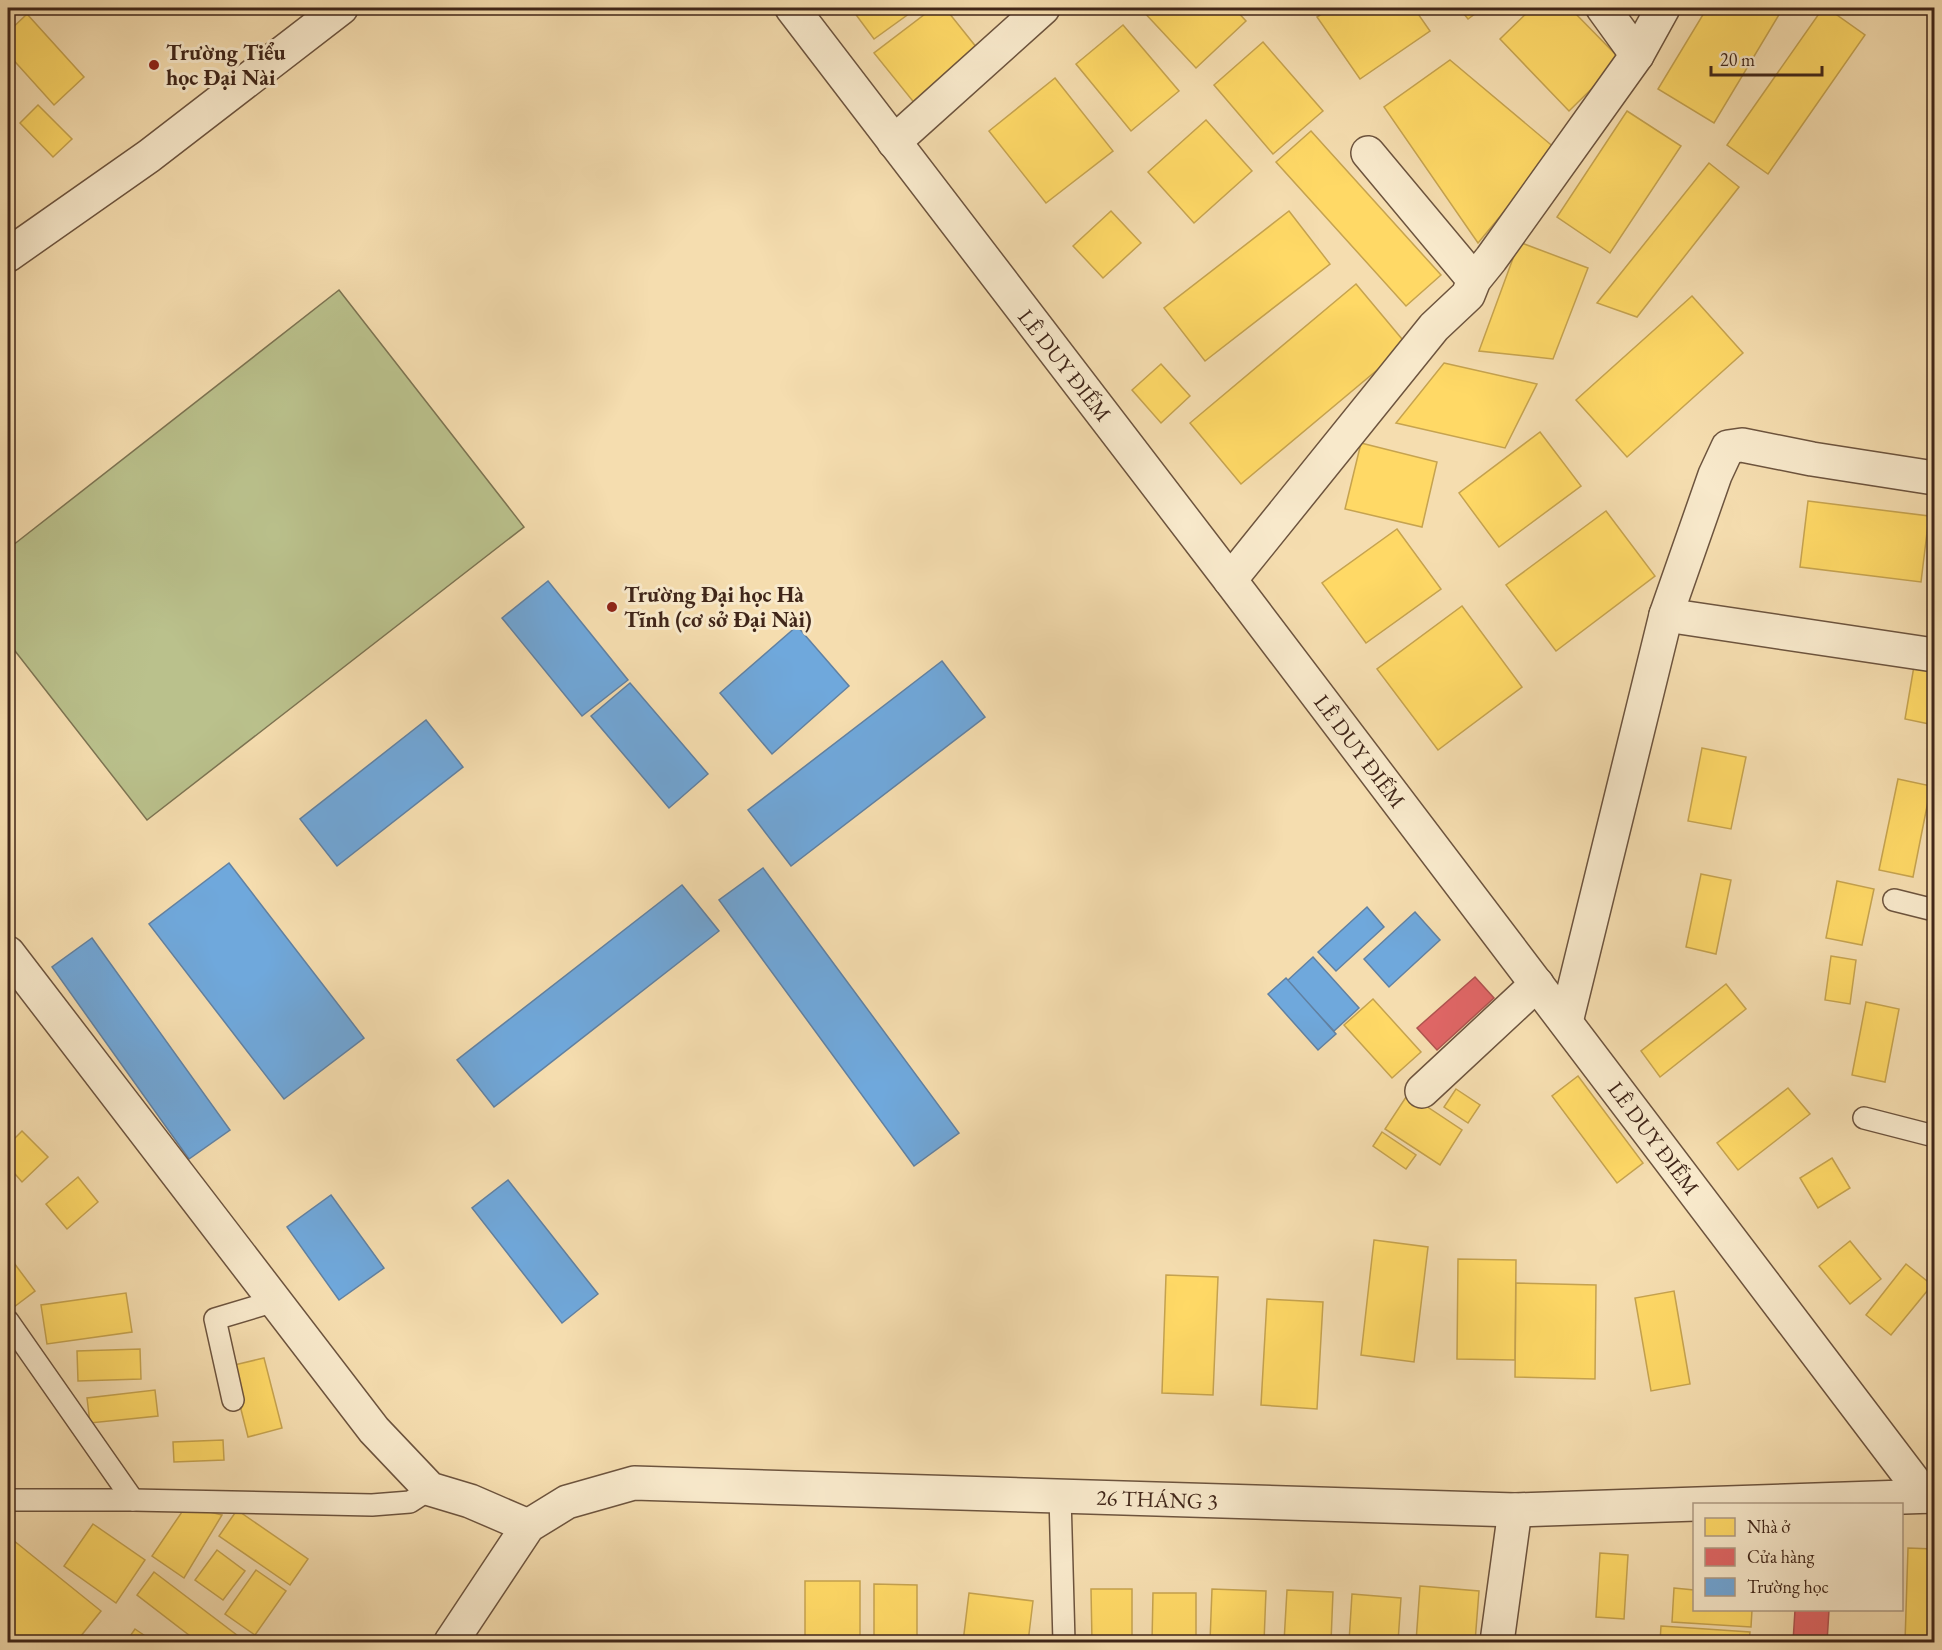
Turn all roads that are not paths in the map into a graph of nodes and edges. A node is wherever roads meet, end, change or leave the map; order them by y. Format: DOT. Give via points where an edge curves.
graph roads {
  1 [pos="341,8"];
  2 [pos="792,8"];
  3 [pos="1043,8"];
  4 [pos="1603,8"];
  5 [pos="1664,8"];
  6 [pos="1637,55"];
  7 [pos="894,142"];
  8 [pos="1368,153"];
  9 [pos="8,255"];
  10 [pos="1473,280"];
  11 [pos="1935,478"];
  12 [pos="1230,580"];
  13 [pos="1666,615"];
  14 [pos="1935,655"];
  15 [pos="1894,900"];
  16 [pos="1935,910"];
  17 [pos="8,953"];
  18 [pos="1537,984"];
  19 [pos="1566,1022"];
  20 [pos="1422,1091"];
  21 [pos="1864,1118"];
  22 [pos="1935,1136"];
  23 [pos="275,1301"];
  24 [pos="8,1321"];
  25 [pos="232,1400"];
  26 [pos="430,1489"];
  27 [pos="1059,1496"];
  28 [pos="1930,1496"];
  29 [pos="8,1500"];
  30 [pos="134,1500"];
  31 [pos="1722,1503"];
  32 [pos="1693,1504"];
  33 [pos="1515,1510"];
  34 [pos="528,1526"];
  35 [pos="451,1642"];
  36 [pos="1064,1642"];
  37 [pos="1497,1642"];
  1 -- 9 [label="street" via="149,156"];
  2 -- 7 [label="street, LÊ DUY ĐIẾM"];
  3 -- 7 [label="street"];
  4 -- 6 [label="street"];
  5 -- 6 [label="street"];
  6 -- 10 [label="street"];
  7 -- 12 [label="street, LÊ DUY ĐIẾM"];
  8 -- 10 [label="street"];
  10 -- 12 [label="street" via="1468,296 1434,327"];
  11 -- 13 [label="street" via="1742,445 1728,447 1714,475"];
  12 -- 18 [label="street, LÊ DUY ĐIẾM"];
  13 -- 14 [label="street"];
  13 -- 19 [label="street"];
  15 -- 16 [label="lane"];
  17 -- 23 [label="street"];
  18 -- 19 [label="street, LÊ DUY ĐIẾM"];
  18 -- 20 [label="street"];
  19 -- 28 [label="street, LÊ DUY ĐIẾM"];
  21 -- 22 [label="lane"];
  23 -- 25 [label="lane" via="215,1319"];
  23 -- 26 [label="street" via="374,1430"];
  24 -- 30 [label="lane"];
  26 -- 30 [label="lane" via="410,1502 372,1505"];
  26 -- 34 [label="street"];
  27 -- 33 [label="street, 26 THÁNG 3"];
  27 -- 34 [label="street, 26 THÁNG 3" via="634,1483 567,1502"];
  27 -- 36 [label="lane"];
  28 -- 31 [label="street, 26 THÁNG 3"];
  29 -- 30 [label="lane"];
  32 -- 33 [label="street, 26 THÁNG 3"];
  33 -- 37 [label="street"];
  34 -- 35 [label="street, 26 THÁNG 3"];
}
